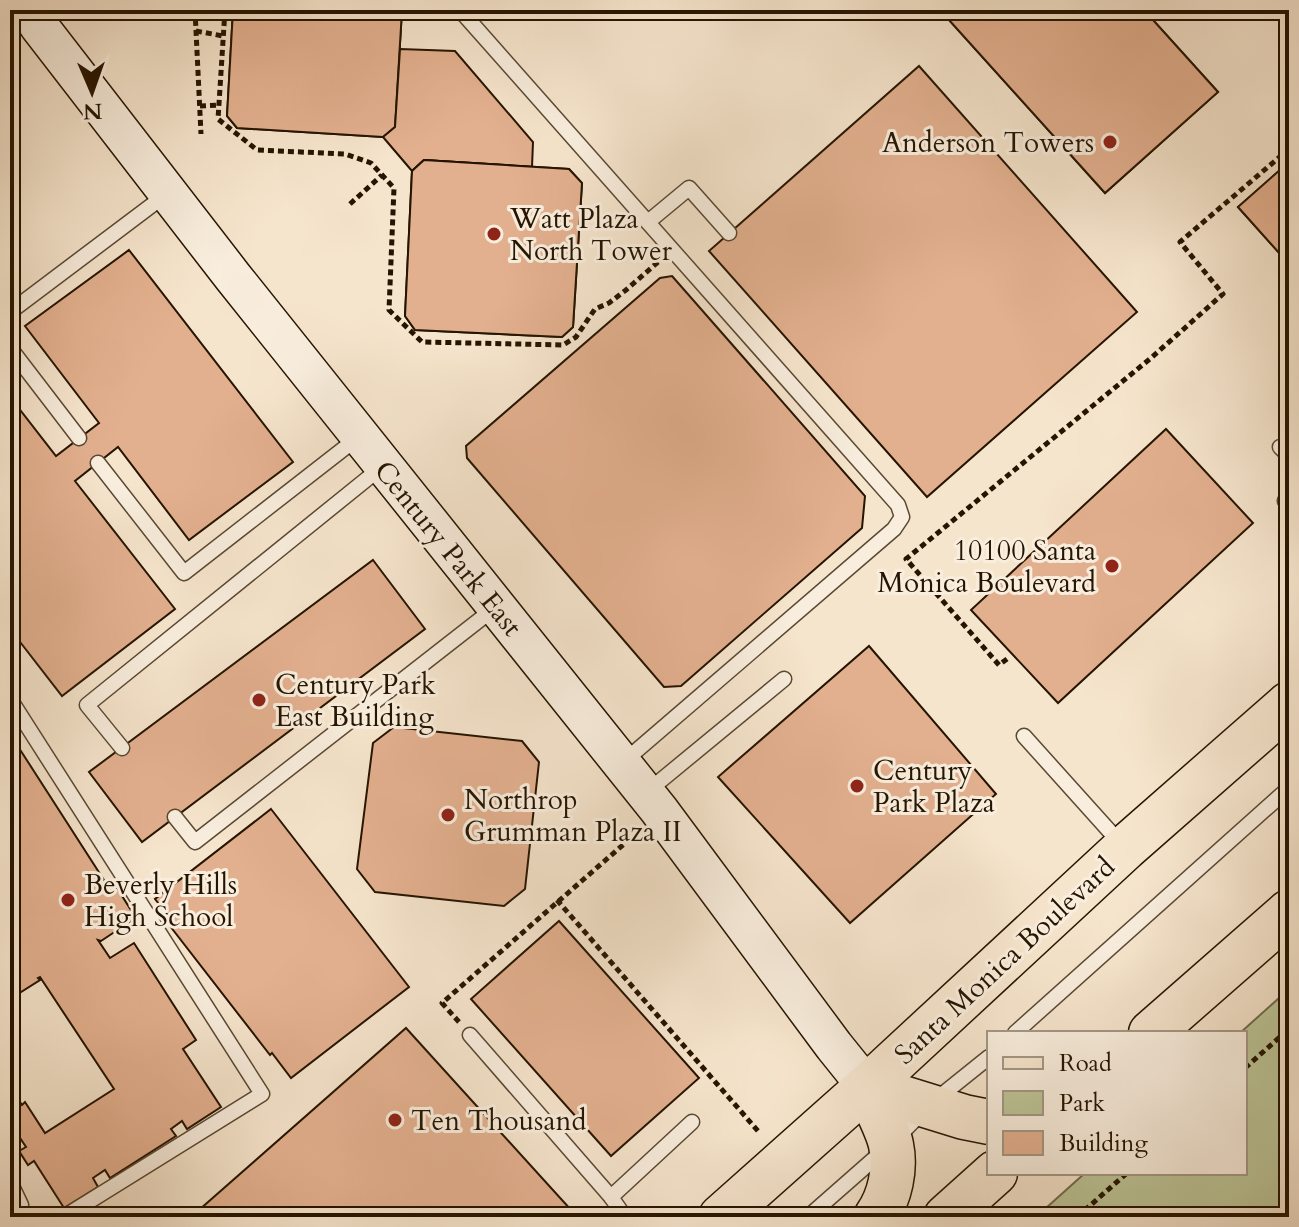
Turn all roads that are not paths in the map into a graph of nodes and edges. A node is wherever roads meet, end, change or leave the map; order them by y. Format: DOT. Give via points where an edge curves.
graph roads {
  1 [pos="460,10"];
  2 [pos="44,15"];
  3 [pos="169,193"];
  4 [pos="648,222"];
  5 [pos="729,233"];
  6 [pos="10,312"];
  7 [pos="10,348"];
  8 [pos="360,436"];
  9 [pos="79,438"];
  10 [pos="98,463"];
  11 [pos="384,466"];
  12 [pos="497,607"];
  13 [pos="784,679"];
  14 [pos="10,699"];
  15 [pos="1289,704"];
  16 [pos="1024,736"];
  17 [pos="122,748"];
  18 [pos="621,764"];
  19 [pos="1289,788"];
  20 [pos="645,793"];
  21 [pos="175,817"];
  22 [pos="1125,848"];
  23 [pos="1289,912"];
  24 [pos="1017,1031"];
  25 [pos="1153,1031"];
  26 [pos="470,1035"];
  27 [pos="987,1059"];
  28 [pos="867,1087"];
  29 [pos="928,1106"];
  30 [pos="692,1122"];
  31 [pos="987,1122"];
  32 [pos="891,1144"];
  33 [pos="993,1175"];
  34 [pos="10,1182"];
  35 [pos="611,1197"];
  36 [pos="20,1217"];
  37 [pos="64,1217"];
  38 [pos="625,1217"];
  39 [pos="721,1217"];
  40 [pos="808,1217"];
  41 [pos="876,1217"];
  42 [pos="946,1217"];
  1 -- 4 [label="lane"];
  2 -- 3 [label="main road, Century Park East"];
  3 -- 6 [label="lane"];
  3 -- 8 [label="main road, Century Park East"];
  4 -- 5 [label="lane" via="689,188"];
  4 -- 18 [label="lane" via="898,505 902,517"];
  7 -- 9 [label="lane"];
  8 -- 10 [label="lane" via="184,573"];
  8 -- 11 [label="main road, Century Park East"];
  11 -- 12 [label="main road, Century Park East"];
  11 -- 17 [label="lane" via="87,705"];
  12 -- 18 [label="main road, Century Park East"];
  12 -- 21 [label="lane" via="195,842"];
  13 -- 20 [label="lane"];
  14 -- 37 [label="lane" via="262,1094"];
  15 -- 22 [label="main road, Santa Monica Boulevard"];
  16 -- 22 [label="lane"];
  18 -- 20 [label="main road, Century Park East"];
  19 -- 24 [label="lane"];
  20 -- 28 [label="main road, Century Park East"];
  22 -- 28 [label="main road, Santa Monica Boulevard"];
  23 -- 25 [label="main road"];
  26 -- 35 [label="lane"];
  27 -- 29 [label="lane"];
  28 -- 29 [label="main road"];
  28 -- 32 [label="main road"];
  28 -- 39 [label="main road, Santa Monica Boulevard"];
  29 -- 31 [label="main road"];
  29 -- 32 [label="lane"];
  30 -- 35 [label="lane"];
  32 -- 40 [label="lane"];
  32 -- 41 [label="main road" via="893,1179"];
  33 -- 42 [label="main road"];
  34 -- 36 [label="lane" via="21,1205"];
  35 -- 38 [label="lane"];
}
